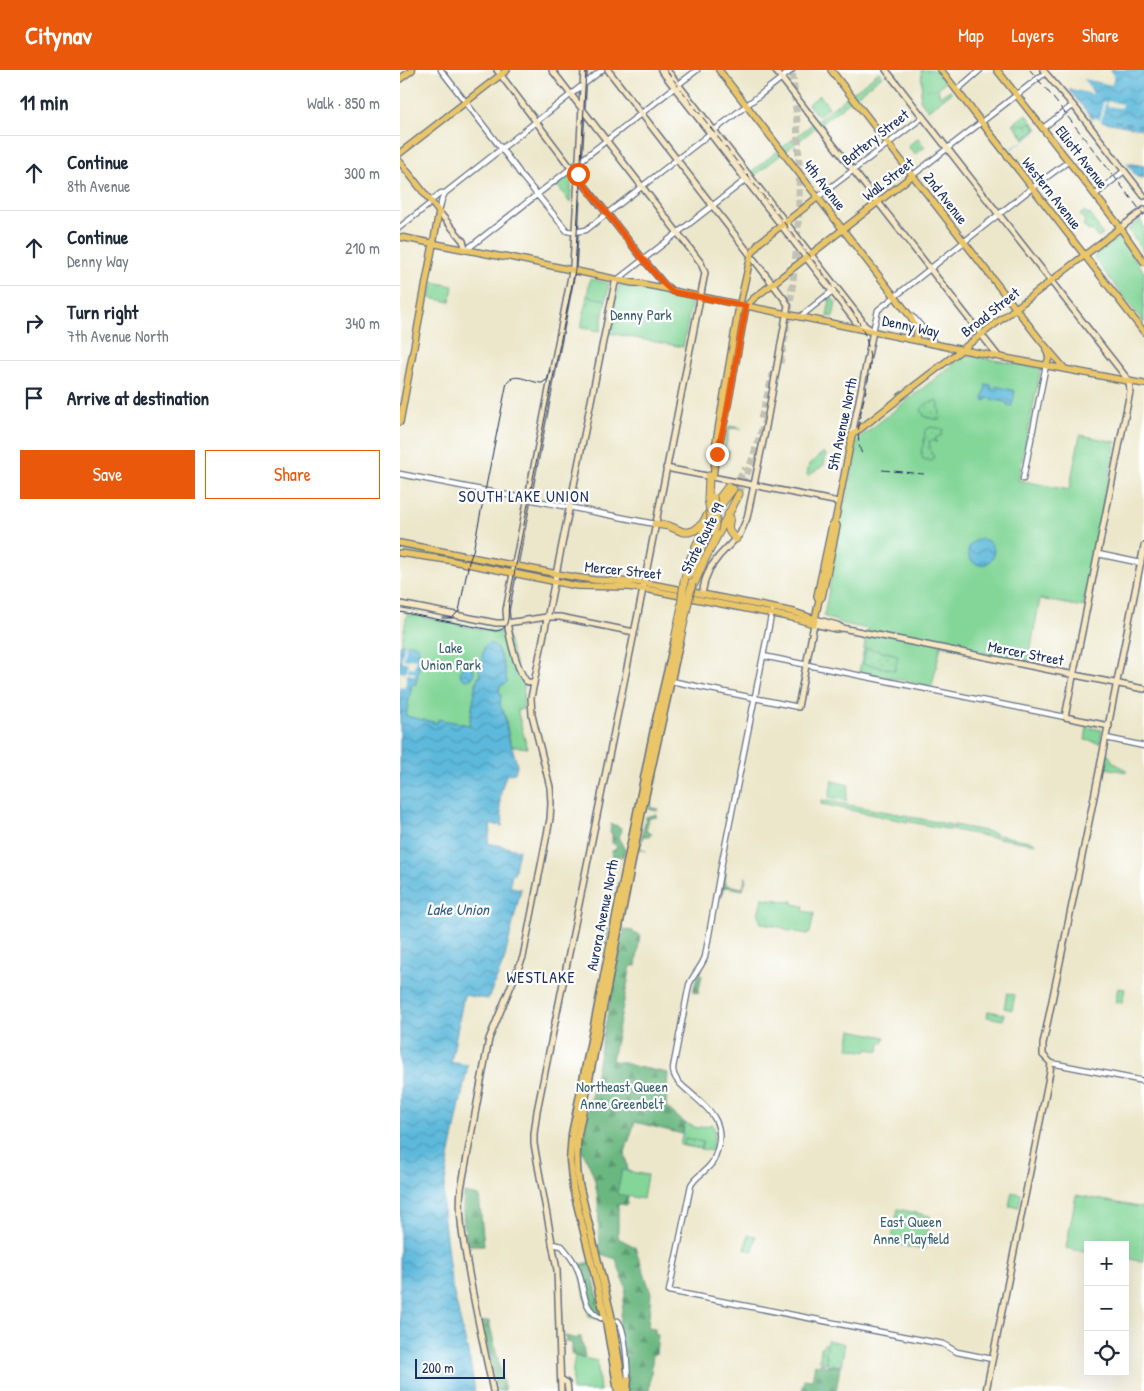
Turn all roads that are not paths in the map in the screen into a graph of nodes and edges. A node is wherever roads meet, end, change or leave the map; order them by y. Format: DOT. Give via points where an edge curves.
graph roads {
  1 [pos="412,70"];
  2 [pos="441,70"];
  3 [pos="507,70"];
  4 [pos="552,70"];
  5 [pos="584,70"];
  6 [pos="602,70"];
  7 [pos="608,70"];
  8 [pos="661,70"];
  9 [pos="667,70"];
  10 [pos="697,70"];
  11 [pos="719,70"];
  12 [pos="775,70"];
  13 [pos="792,70"];
  14 [pos="831,70"];
  15 [pos="886,70"];
  16 [pos="941,70"];
  17 [pos="980,70"];
  18 [pos="997,70"];
  19 [pos="1044,72"];
  20 [pos="499,73"];
  21 [pos="781,78"];
  22 [pos="400,79"];
  23 [pos="583,85"];
  24 [pos="676,86"];
  25 [pos="957,90"];
  26 [pos="570,94"];
  27 [pos="1016,96"];
  28 [pos="466,102"];
  29 [pos="746,105"];
  30 [pos="1073,105"];
  31 [pos="581,108"];
  32 [pos="642,113"];
  33 [pos="923,117"];
  34 [pos="535,121"];
  35 [pos="982,122"];
  36 [pos="1043,128"];
  37 [pos="712,132"];
  38 [pos="606,140"];
  39 [pos="888,143"];
  40 [pos="501,148"];
  41 [pos="948,149"];
  42 [pos="400,153"];
  43 [pos="676,159"];
  44 [pos="1069,161"];
  45 [pos="400,162"];
  46 [pos="578,162"];
  47 [pos="571,168"];
  48 [pos="853,170"];
  49 [pos="1124,171"];
  50 [pos="577,176"];
  51 [pos="913,176"];
  52 [pos="748,178"];
  53 [pos="642,186"];
  54 [pos="1032,188"];
  55 [pos="445,192"];
  56 [pos="537,194"];
  57 [pos="1095,194"];
  58 [pos="1144,196"];
  59 [pos="818,197"];
  60 [pos="878,202"];
  61 [pos="433,204"];
  62 [pos="713,205"];
  63 [pos="1144,210"];
  64 [pos="607,213"];
  65 [pos="999,214"];
  66 [pos="784,224"];
  67 [pos="400,227"];
  68 [pos="1120,228"];
  69 [pos="843,229"];
  70 [pos="574,232"];
  71 [pos="677,232"];
  72 [pos="400,237"];
  73 [pos="964,242"];
  74 [pos="434,244"];
  75 [pos="466,250"];
  76 [pos="751,255"];
  77 [pos="1085,255"];
  78 [pos="808,256"];
  79 [pos="643,259"];
  80 [pos="1144,262"];
  81 [pos="930,269"];
  82 [pos="572,271"];
  83 [pos="660,279"];
  84 [pos="617,280"];
  85 [pos="1051,281"];
  86 [pos="633,283"];
  87 [pos="773,284"];
  88 [pos="660,287"];
  89 [pos="834,289"];
  90 [pos="673,292"];
  91 [pos="895,296"];
  92 [pos="701,297"];
  93 [pos="743,306"];
  94 [pos="1016,308"];
  95 [pos="787,314"];
  96 [pos="910,316"];
  97 [pos="800,317"];
  98 [pos="873,331"];
  99 [pos="1144,332"];
  100 [pos="982,335"];
  101 [pos="916,340"];
  102 [pos="1042,341"];
  103 [pos="933,344"];
  104 [pos="963,350"];
  105 [pos="998,356"];
  106 [pos="1046,366"];
  107 [pos="1065,369"];
  108 [pos="1129,381"];
  109 [pos="1144,384"];
  110 [pos="400,422"];
  111 [pos="852,434"];
  112 [pos="666,468"];
  113 [pos="400,474"];
  114 [pos="711,477"];
  115 [pos="1023,480"];
  116 [pos="753,485"];
  117 [pos="739,494"];
  118 [pos="526,499"];
  119 [pos="839,502"];
  120 [pos="569,508"];
  121 [pos="732,509"];
  122 [pos="655,524"];
  123 [pos="736,539"];
  124 [pos="400,543"];
  125 [pos="1144,546"];
  126 [pos="400,553"];
  127 [pos="1098,554"];
  128 [pos="1141,562"];
  129 [pos="514,565"];
  130 [pos="512,573"];
  131 [pos="556,574"];
  132 [pos="554,581"];
  133 [pos="690,583"];
  134 [pos="643,586"];
  135 [pos="702,594"];
  136 [pos="690,595"];
  137 [pos="400,604"];
  138 [pos="683,607"];
  139 [pos="751,610"];
  140 [pos="772,611"];
  141 [pos="547,617"];
  142 [pos="815,621"];
  143 [pos="507,623"];
  144 [pos="634,632"];
  145 [pos="678,640"];
  146 [pos="763,656"];
  147 [pos="806,665"];
  148 [pos="1073,675"];
  149 [pos="534,681"];
  150 [pos="671,681"];
  151 [pos="1117,683"];
  152 [pos="1144,689"];
  153 [pos="754,699"];
  154 [pos="798,707"];
  155 [pos="1064,717"];
  156 [pos="1109,726"];
  157 [pos="1106,738"];
  158 [pos="1144,746"];
  159 [pos="1051,1063"];
  160 [pos="1144,1082"];
  161 [pos="552,1244"];
  162 [pos="601,1318"];
  163 [pos="618,1321"];
  164 [pos="992,1359"];
  165 [pos="561,1379"];
  166 [pos="628,1379"];
  167 [pos="493,1391"];
  168 [pos="561,1391"];
  169 [pos="568,1391"];
  170 [pos="618,1391"];
  171 [pos="625,1391"];
  172 [pos="986,1391"];
  1 -- 22 [label="main road"];
  2 -- 28 [label="street"];
  3 -- 20 [label="main road"];
  4 -- 26 [label="main road"];
  5 -- 23 [label="main road"];
  6 -- 23 [label="street"];
  7 -- 32 [label="main road"];
  8 -- 24 [label="main road"];
  9 -- 24 [label="main road"];
  10 -- 24 [label="street"];
  11 -- 29 [label="main road, 4th Avenue"];
  12 -- 21 [label="main road"];
  13 -- 21 [label="street"];
  14 -- 39 [label="main road, 2nd Avenue"];
  15 -- 33 [label="main road"];
  16 -- 25 [label="main road, Western Avenue"];
  17 -- 25 [label="street"];
  18 -- 27 [label="main road, Elliott Avenue"];
  19 -- 27 [label="street, Wall Street"];
  19 -- 30 [label="main road"];
  20 -- 28 [label="main road"];
  20 -- 34 [label="main road"];
  21 -- 29 [label="street"];
  21 -- 48 [label="main road"];
  23 -- 26 [label="street"];
  23 -- 31 [label="main road"];
  24 -- 32 [label="street"];
  24 -- 37 [label="main road"];
  25 -- 35 [label="main road, Western Avenue"];
  26 -- 31 [label="main road"];
  26 -- 34 [label="street"];
  27 -- 35 [label="street, Wall Street"];
  27 -- 36 [label="main road, Elliott Avenue"];
  28 -- 40 [label="street"];
  28 -- 42 [label="main road"];
  29 -- 37 [label="street"];
  29 -- 59 [label="main road, 4th Avenue"];
  30 -- 36 [label="street"];
  30 -- 49 [label="main road"];
  31 -- 38 [label="main road"];
  31 -- 46 [label="main road"];
  32 -- 38 [label="street"];
  32 -- 43 [label="main road"];
  33 -- 39 [label="street, Battery Street"];
  33 -- 41 [label="main road"];
  34 -- 40 [label="street"];
  34 -- 47 [label="main road"];
  35 -- 41 [label="street, Wall Street"];
  35 -- 54 [label="main road, Western Avenue"];
  36 -- 44 [label="main road, Elliott Avenue"];
  37 -- 43 [label="street"];
  37 -- 52 [label="main road"];
  38 -- 46 [label="street"];
  38 -- 53 [label="main road"];
  39 -- 48 [label="street, Battery Street"];
  39 -- 51 [label="main road, 2nd Avenue"];
  40 -- 55 [label="street"];
  40 -- 56 [label="street"];
  41 -- 51 [label="street, Wall Street"];
  41 -- 65 [label="main road"];
  43 -- 53 [label="street"];
  43 -- 62 [label="main road"];
  44 -- 54 [label="street"];
  44 -- 57 [label="main road, Elliott Avenue"];
  45 -- 61 [label="main road"];
  46 -- 47 [label="street"];
  46 -- 50 [label="main road"];
  47 -- 50 [label="main road"];
  47 -- 56 [label="street"];
  48 -- 59 [label="street, Battery Street"];
  48 -- 60 [label="main road"];
  49 -- 57 [label="street"];
  49 -- 58 [label="main road"];
  50 -- 64 [label="main road"];
  50 -- 70 [label="main road"];
  51 -- 60 [label="main road, Wall Street"];
  51 -- 73 [label="main road, 2nd Avenue"];
  52 -- 62 [label="street"];
  52 -- 66 [label="main road"];
  53 -- 64 [label="street"];
  53 -- 71 [label="main road"];
  54 -- 65 [label="street"];
  54 -- 77 [label="main road, Western Avenue"];
  55 -- 61 [label="street"];
  55 -- 61 [label="street" via="442,199"];
  56 -- 70 [label="street" via="567,231"];
  56 -- 75 [label="street"];
  57 -- 68 [label="main road, Elliott Avenue"];
  59 -- 66 [label="main road, Battery Street"];
  59 -- 69 [label="main road, 4th Avenue"];
  60 -- 69 [label="main road, Wall Street"];
  60 -- 81 [label="main road"];
  61 -- 67 [label="street"];
  61 -- 74 [label="main road"];
  61 -- 75 [label="main road"];
  62 -- 71 [label="street"];
  62 -- 76 [label="main road"];
  63 -- 68 [label="main road, Broad Street"];
  64 -- 70 [label="street" via="584,231"];
  64 -- 79 [label="main road"];
  65 -- 73 [label="street"];
  65 -- 85 [label="main road"];
  66 -- 76 [label="main road, Battery Street" via="759,243"];
  66 -- 78 [label="main road"];
  68 -- 77 [label="main road, Broad Street"];
  68 -- 80 [label="main road, Elliott Avenue"];
  69 -- 78 [label="main road, Wall Street"];
  69 -- 91 [label="main road, 4th Avenue"];
  70 -- 82 [label="main road"];
  71 -- 79 [label="street"];
  71 -- 92 [label="main road" via="703,265"];
  72 -- 74 [label="main road, Denny Way"];
  73 -- 81 [label="street"];
  73 -- 94 [label="main road, 2nd Avenue"];
  74 -- 75 [label="main road, Denny Way"];
  74 -- 110 [label="main road"];
  75 -- 82 [label="main road, Denny Way"];
  76 -- 87 [label="main road"];
  76 -- 93 [label="main road"];
  77 -- 85 [label="main road, Broad Street"];
  77 -- 99 [label="main road, Western Avenue"];
  78 -- 87 [label="main road, Wall Street"];
  78 -- 89 [label="main road"];
  79 -- 83 [label="main road"];
  79 -- 84 [label="street"];
  81 -- 91 [label="street"];
  81 -- 100 [label="main road"];
  82 -- 84 [label="main road, Denny Way"];
  82 -- 118 [label="main road"];
  83 -- 88 [label="main road"];
  83 -- 90 [label="main road"];
  84 -- 86 [label="main road, Denny Way"];
  84 -- 120 [label="main road"];
  85 -- 94 [label="main road, Broad Street"];
  85 -- 108 [label="main road"];
  86 -- 88 [label="main road, Denny Way"];
  86 -- 90 [label="main road, Denny Way"];
  87 -- 93 [label="main road, Wall Street"];
  87 -- 95 [label="main road" via="787,302"];
  88 -- 90 [label="main road, Denny Way"];
  89 -- 97 [label="street"];
  89 -- 98 [label="main road"];
  90 -- 92 [label="main road, Denny Way"];
  91 -- 96 [label="main road, 4th Avenue"];
  91 -- 98 [label="street" via="878,310"];
  92 -- 93 [label="main road, Denny Way"];
  92 -- 112 [label="main road" via="678,424 674,429"];
  93 -- 95 [label="main road, Denny Way"];
  93 -- 114 [label="main road"];
  94 -- 100 [label="main road, Broad Street"];
  94 -- 102 [label="main road, 2nd Avenue"];
  95 -- 97 [label="main road, Denny Way"];
  95 -- 116 [label="main road"];
  96 -- 101 [label="main road, 4th Avenue" via="917,330"];
  96 -- 103 [label="street, 4th Avenue"];
  97 -- 98 [label="main road, Denny Way"];
  98 -- 101 [label="main road, Denny Way"];
  98 -- 111 [label="main road, 5th Avenue North"];
  100 -- 104 [label="main road, Broad Street"];
  100 -- 105 [label="main road"];
  101 -- 103 [label="main road, Denny Way"];
  102 -- 106 [label="main road, 2nd Avenue" via="1049,356"];
  102 -- 107 [label="main road, 2nd Avenue"];
  103 -- 104 [label="main road, Denny Way"];
  104 -- 105 [label="main road, Denny Way"];
  104 -- 111 [label="main road, Broad Street"];
  105 -- 106 [label="main road, Denny Way"];
  106 -- 107 [label="main road, Denny Way"];
  106 -- 115 [label="street"];
  107 -- 108 [label="main road, Denny Way"];
  108 -- 109 [label="main road, Denny Way"];
  108 -- 127 [label="main road" via="1130,392"];
  111 -- 119 [label="main road, 5th Avenue North"];
  112 -- 114 [label="main road"];
  112 -- 122 [label="main road"];
  113 -- 118 [label="street"];
  114 -- 116 [label="main road"];
  114 -- 133 [label="highway, Aurora Avenue North, bridge" via="711,531 694,563"];
  116 -- 119 [label="main road"];
  116 -- 123 [label="main road" via="747,518"];
  117 -- 121 [label="highway, State Route 99"];
  118 -- 120 [label="street"];
  118 -- 129 [label="main road"];
  119 -- 142 [label="main road, 5th Avenue North" via="817,596"];
  120 -- 122 [label="street"];
  120 -- 131 [label="main road"];
  121 -- 123 [label="highway" via="728,529"];
  121 -- 133 [label="highway, State Route 99"];
  122 -- 133 [label="highway, State Route 99" via="683,532 695,530 730,488 691,557"];
  122 -- 134 [label="main road"];
  123 -- 135 [label="main road" via="713,564"];
  124 -- 129 [label="main road, Mercer Street"];
  125 -- 128 [label="main road"];
  126 -- 130 [label="main road, Mercer Street"];
  127 -- 128 [label="street"];
  127 -- 148 [label="main road"];
  128 -- 151 [label="main road"];
  129 -- 130 [label="main road"];
  129 -- 131 [label="main road, Mercer Street"];
  130 -- 132 [label="main road, Mercer Street"];
  130 -- 143 [label="main road" via="506,605"];
  131 -- 132 [label="main road"];
  131 -- 134 [label="main road, Mercer Street"];
  132 -- 134 [label="main road, Mercer Street" via="587,587"];
  132 -- 141 [label="main road"];
  133 -- 136 [label="highway, State Route 99, bridge"];
  133 -- 138 [label="highway, Aurora Avenue North, bridge"];
  134 -- 135 [label="main road, Mercer Street"];
  134 -- 139 [label="main road, Mercer Street"];
  134 -- 144 [label="main road"];
  135 -- 139 [label="main road"];
  135 -- 140 [label="main road, Mercer Street"];
  136 -- 138 [label="highway, Aurora Avenue North, bridge"];
  137 -- 143 [label="main road"];
  138 -- 145 [label="highway, Aurora Avenue North"];
  139 -- 140 [label="main road, Mercer Street"];
  140 -- 142 [label="main road, Mercer Street" via="794,612"];
  140 -- 146 [label="street"];
  141 -- 143 [label="main road"];
  141 -- 144 [label="main road"];
  141 -- 149 [label="main road"];
  142 -- 147 [label="main road, 5th Avenue North"];
  142 -- 148 [label="main road, Mercer Street"];
  143 -- 149 [label="main road" via="522,676"];
  144 -- 161 [label="main road" via="536,1112 534,1144"];
  145 -- 150 [label="highway, Aurora Avenue North"];
  145 -- 170 [label="highway, Aurora Avenue North" via="655,724 570,1151 573,1188 606,1321"];
  146 -- 147 [label="street"];
  146 -- 153 [label="street"];
  147 -- 154 [label="main road, 5th Avenue North"];
  147 -- 155 [label="street"];
  148 -- 151 [label="main road, Mercer Street"];
  148 -- 155 [label="main road"];
  149 -- 167 [label="main road" via="530,702 549,781 550,819 523,957 492,1027 487,1047 460,1201 464,1246"];
  150 -- 153 [label="street"];
  150 -- 171 [label="highway, Aurora Avenue North" via="642,810 576,1152 579,1184 611,1315"];
  151 -- 152 [label="main road, Mercer Street"];
  151 -- 156 [label="main road"];
  153 -- 154 [label="street"];
  153 -- 164 [label="street" via="705,957 689,985 672,1068 677,1080 717,1120 718,1143 710,1166 694,1180 689,1191 669,1291 943,1344 959,1353"];
  155 -- 156 [label="main road"];
  156 -- 157 [label="main road"];
  157 -- 158 [label="street"];
  157 -- 159 [label="main road" via="1043,1044 1043,1055"];
  159 -- 160 [label="street"];
  159 -- 164 [label="main road"];
  161 -- 162 [label="street" via="562,1246 571,1257 578,1269 586,1302"];
  161 -- 165 [label="main road" via="559,1283"];
  163 -- 166 [label="street" via="625,1344"];
  164 -- 172 [label="main road"];
  165 -- 168 [label="main road"];
  165 -- 169 [label="main road" via="567,1383"];
  166 -- 171 [label="highway"];
}
